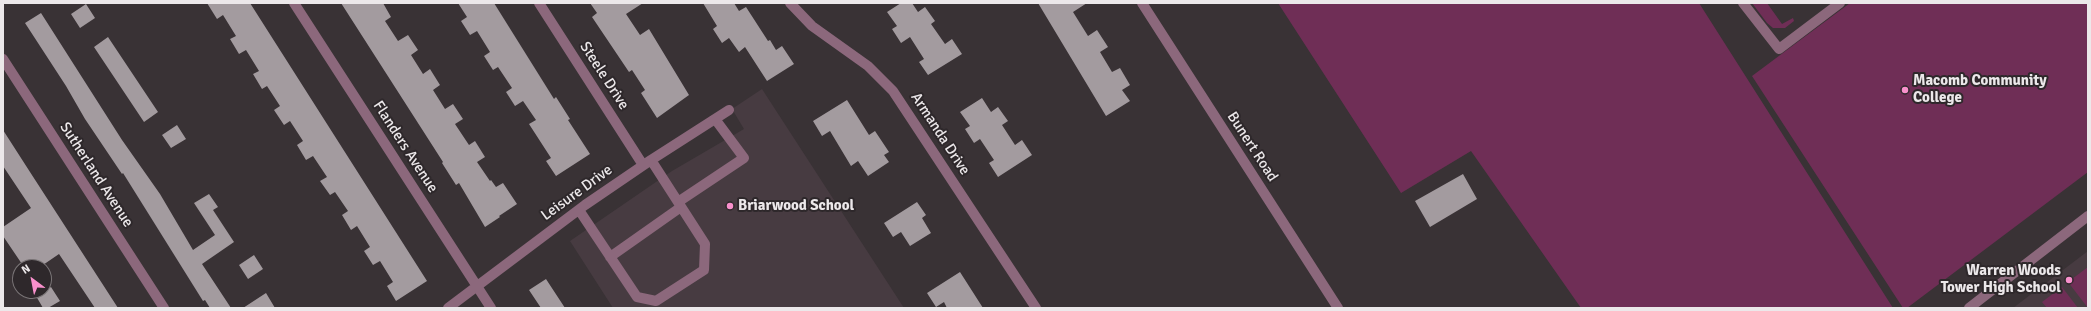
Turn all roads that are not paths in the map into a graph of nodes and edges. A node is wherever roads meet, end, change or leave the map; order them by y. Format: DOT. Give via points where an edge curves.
graph roads {
  1 [pos="294,3"];
  2 [pos="539,3"];
  3 [pos="790,3"];
  4 [pos="1142,3"];
  5 [pos="1743,3"];
  6 [pos="1840,3"];
  7 [pos="3,59"];
  8 [pos="730,110"];
  9 [pos="715,119"];
  10 [pos="647,162"];
  11 [pos="680,204"];
  12 [pos="579,210"];
  13 [pos="2088,216"];
  14 [pos="610,257"];
  15 [pos="477,286"];
  16 [pos="164,308"];
  17 [pos="448,308"];
  18 [pos="491,308"];
  19 [pos="1036,308"];
  20 [pos="1338,308"];
  21 [pos="1969,308"];
  1 -- 15 [label="street, Flanders Avenue"];
  2 -- 10 [label="street, Steele Drive"];
  3 -- 19 [label="street, Armanda Drive" via="812,26 868,66 893,91"];
  4 -- 20 [label="street, Bunert Road"];
  5 -- 6 [label="street" via="1779,49"];
  7 -- 16 [label="street, Sutherland Avenue"];
  8 -- 9 [label="street, Leisure Drive"];
  9 -- 10 [label="street, Leisure Drive"];
  9 -- 11 [label="street" via="744,158"];
  10 -- 11 [label="street, Steele Drive"];
  10 -- 12 [label="street, Leisure Drive"];
  11 -- 14 [label="street"];
  11 -- 14 [label="street, Steele Drive" via="705,244 704,270 656,301 637,297"];
  12 -- 14 [label="street"];
  12 -- 15 [label="street, Leisure Drive"];
  13 -- 21 [label="street"];
  15 -- 17 [label="street, Leisure Drive"];
  15 -- 18 [label="street, Flanders Avenue"];
}
